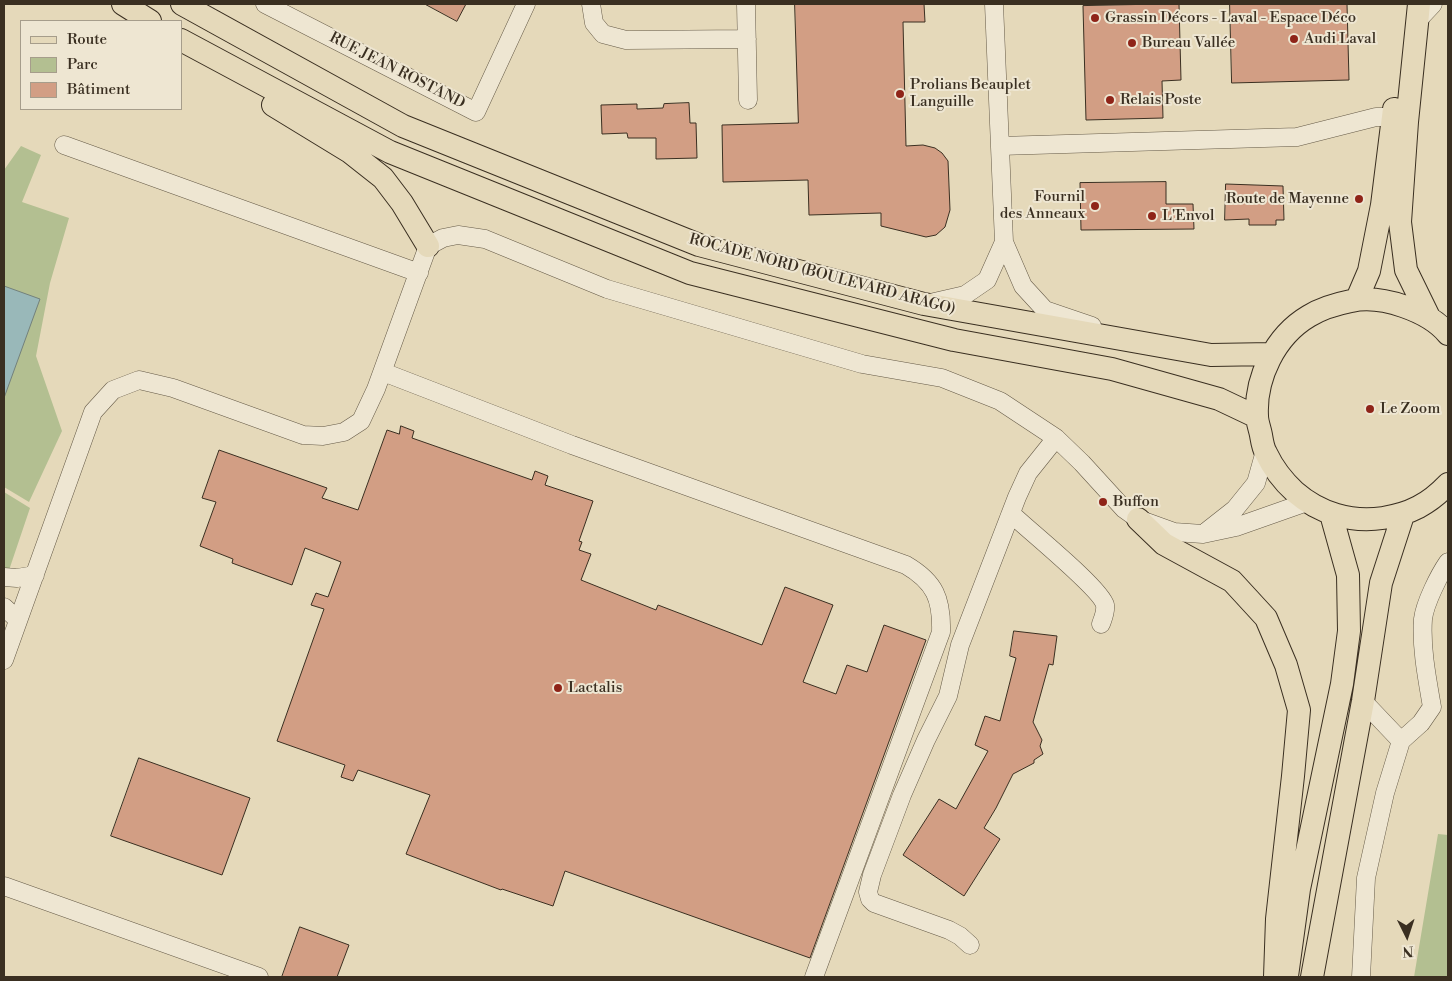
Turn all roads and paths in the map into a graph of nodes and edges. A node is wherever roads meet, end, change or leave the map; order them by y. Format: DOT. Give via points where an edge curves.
graph roads {
  1 [pos="123,4"];
  2 [pos="182,4"];
  3 [pos="265,4"];
  4 [pos="526,4"];
  5 [pos="591,4"];
  6 [pos="746,4"];
  7 [pos="994,4"];
  8 [pos="1433,4"];
  9 [pos="1414,10"];
  10 [pos="148,20"];
  11 [pos="747,39"];
  12 [pos="182,42"];
  13 [pos="182,42"];
  14 [pos="748,100"];
  15 [pos="1393,117"];
  16 [pos="64,145"];
  17 [pos="1000,146"];
  18 [pos="1004,242"];
  19 [pos="428,246"];
  20 [pos="419,272"];
  21 [pos="1357,300"];
  22 [pos="924,304"];
  23 [pos="1429,317"];
  24 [pos="1448,334"];
  25 [pos="1149,345"];
  26 [pos="1272,354"];
  27 [pos="383,372"];
  28 [pos="1257,417"];
  29 [pos="1056,438"];
  30 [pos="1265,451"];
  31 [pos="1448,484"];
  32 [pos="1307,502"];
  33 [pos="1332,514"];
  34 [pos="1403,515"];
  35 [pos="1009,517"];
  36 [pos="1138,519"];
  37 [pos="1203,534"];
  38 [pos="1448,562"];
  39 [pos="35,575"];
  40 [pos="4,577"];
  41 [pos="4,607"];
  42 [pos="18,620"];
  43 [pos="1101,624"];
  44 [pos="4,660"];
  45 [pos="1363,701"];
  46 [pos="1402,740"];
  47 [pos="4,886"];
  48 [pos="970,945"];
  49 [pos="260,977"];
  50 [pos="814,977"];
  51 [pos="1275,977"];
  52 [pos="1287,977"];
  53 [pos="1312,977"];
  54 [pos="1361,977"];
  1 -- 10 [label="main road"];
  2 -- 22 [label="main road, ROCADE NORD (BOULEVARD ARAGO)" via="403,126 699,245"];
  3 -- 4 [label="street, RUE JEAN ROSTAND" via="476,112"];
  5 -- 11 [label="street" via="594,23 603,34 626,40"];
  6 -- 11 [label="street"];
  7 -- 17 [label="street"];
  8 -- 9 [label="street"];
  9 -- 15 [label="main road"];
  9 -- 23 [label="main road" via="1400,222 1406,270"];
  11 -- 14 [label="street"];
  12 -- 19 [label="main road" via="256,96 350,152 383,178"];
  13 -- 28 [label="main road" via="390,152 690,273 954,340 1112,368 1219,399"];
  15 -- 17 [label="street" via="1376,117 1297,137"];
  15 -- 21 [label="main road" via="1369,271"];
  16 -- 20 [label="street"];
  17 -- 18 [label="street"];
  18 -- 22 [label="street" via="987,280 965,295"];
  18 -- 25 [label="street" via="1023,286 1045,310"];
  19 -- 20 [label="street"];
  19 -- 29 [label="street" via="458,235 485,239 607,289 862,364 942,378 1000,401"];
  20 -- 27 [label="street"];
  21 -- 23 [label="main road" via="1394,302"];
  21 -- 26 [label="main road" via="1331,305 1308,317 1288,333"];
  22 -- 25 [label="main road, ROCADE NORD (BOULEVARD ARAGO)"];
  23 -- 24 [label="main road"];
  25 -- 26 [label="main road, ROCADE NORD (BOULEVARD ARAGO)" via="1211,355"];
  26 -- 28 [label="main road" via="1260,384"];
  27 -- 39 [label="street" via="361,421 344,432 323,436 303,435 173,388 139,380 113,390 93,412"];
  27 -- 50 [label="street" via="572,445 906,565 930,584 938,597 941,632"];
  28 -- 30 [label="main road"];
  29 -- 35 [label="street" via="1028,473"];
  29 -- 36 [label="street" via="1111,497"];
  30 -- 32 [label="main road" via="1282,480"];
  30 -- 37 [label="street" via="1256,483 1235,509"];
  31 -- 34 [label="main road" via="1436,497"];
  32 -- 33 [label="main road"];
  32 -- 37 [label="street" via="1236,527"];
  33 -- 34 [label="main road" via="1367,520"];
  33 -- 52 [label="main road" via="1348,575 1349,631 1342,684 1299,889"];
  34 -- 45 [label="main road" via="1381,583"];
  35 -- 43 [label="street" via="1016,518 1101,597 1105,606"];
  35 -- 48 [label="street" via="960,645 948,696 902,796 868,892 874,903 949,930"];
  36 -- 37 [label="street" via="1174,532"];
  36 -- 51 [label="main road" via="1164,544 1232,581 1266,618 1286,665 1299,710 1277,919"];
  38 -- 46 [label="street" via="1423,617 1432,707 1421,723"];
  39 -- 40 [label="street"];
  39 -- 42 [label="street"];
  41 -- 42 [label="street"];
  42 -- 44 [label="street"];
  45 -- 46 [label="street"];
  45 -- 53 [label="main road"];
  46 -- 54 [label="street" via="1385,793 1366,878"];
  47 -- 49 [label="street"];
}
